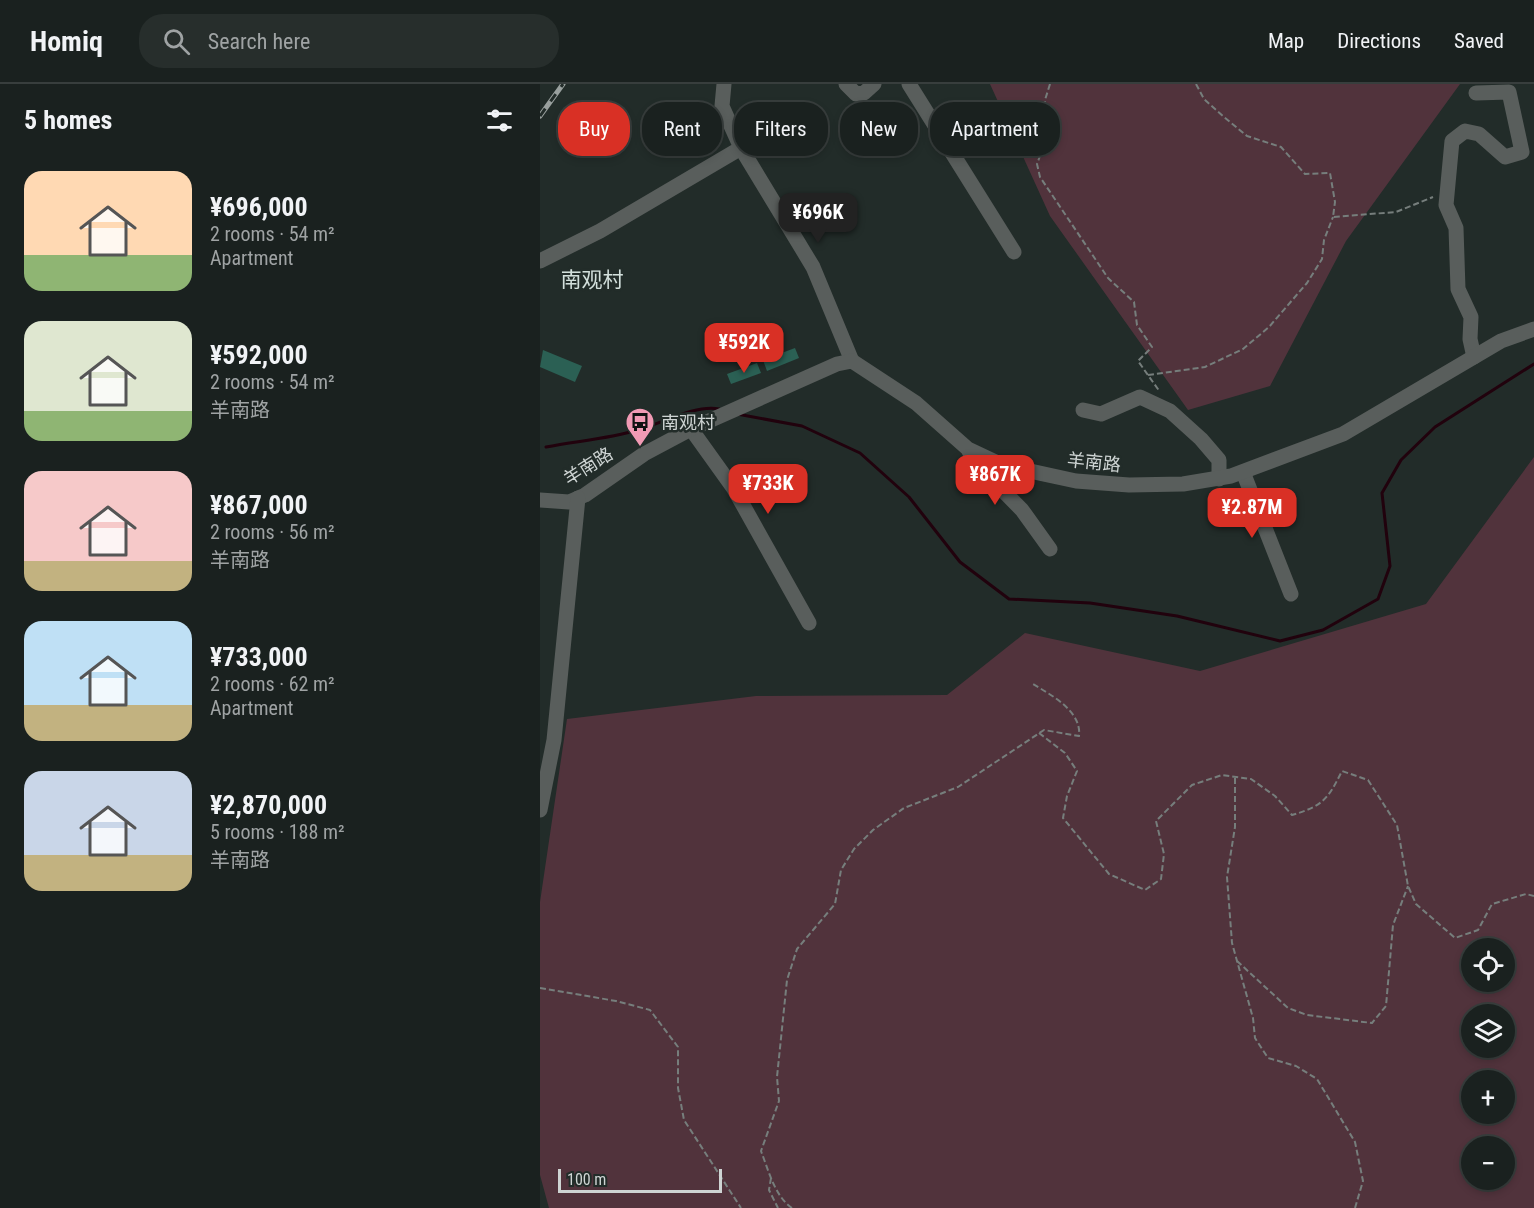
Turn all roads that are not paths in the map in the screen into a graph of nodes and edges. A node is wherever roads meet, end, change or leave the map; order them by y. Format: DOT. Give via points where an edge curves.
graph roads {
  1 [pos="724,84"];
  2 [pos="846,84"];
  3 [pos="874,84"];
  4 [pos="909,84"];
  5 [pos="1476,93"];
  6 [pos="734,133"];
  7 [pos="734,152"];
  8 [pos="746,156"];
  9 [pos="1014,252"];
  10 [pos="540,261"];
  11 [pos="1534,329"];
  12 [pos="1474,357"];
  13 [pos="852,361"];
  14 [pos="1083,410"];
  15 [pos="691,429"];
  16 [pos="968,449"];
  17 [pos="1243,472"];
  18 [pos="1220,479"];
  19 [pos="578,498"];
  20 [pos="540,500"];
  21 [pos="1050,549"];
  22 [pos="1291,594"];
  23 [pos="809,623"];
  24 [pos="540,810"];
  1 -- 6 [label="street" via="722,106"];
  2 -- 3 [label="street" via="856,94 864,93"];
  4 -- 9 [label="street"];
  5 -- 12 [label="street" via="1509,92 1522,153 1505,157 1479,134 1465,131 1452,141 1446,206 1456,228 1458,290 1471,317"];
  7 -- 10 [label="street" via="600,231"];
  8 -- 13 [label="street" via="813,267"];
  11 -- 12 [label="street, 羊南路" via="1501,341"];
  12 -- 17 [label="street, 羊南路" via="1343,434"];
  13 -- 15 [label="street, 羊南路" via="837,364"];
  13 -- 16 [label="street, 羊南路" via="916,403"];
  14 -- 18 [label="street" via="1101,414 1140,397 1170,411 1219,460"];
  15 -- 19 [label="street, 羊南路" via="644,454"];
  15 -- 23 [label="street" via="735,489"];
  16 -- 18 [label="street, 羊南路" via="1002,465 1076,481 1129,485"];
  16 -- 21 [label="street" via="973,460 1022,510"];
  17 -- 18 [label="street, 羊南路"];
  17 -- 22 [label="street"];
  19 -- 20 [label="street, 羊南路" via="569,502"];
  19 -- 24 [label="street" via="554,740"];
}
